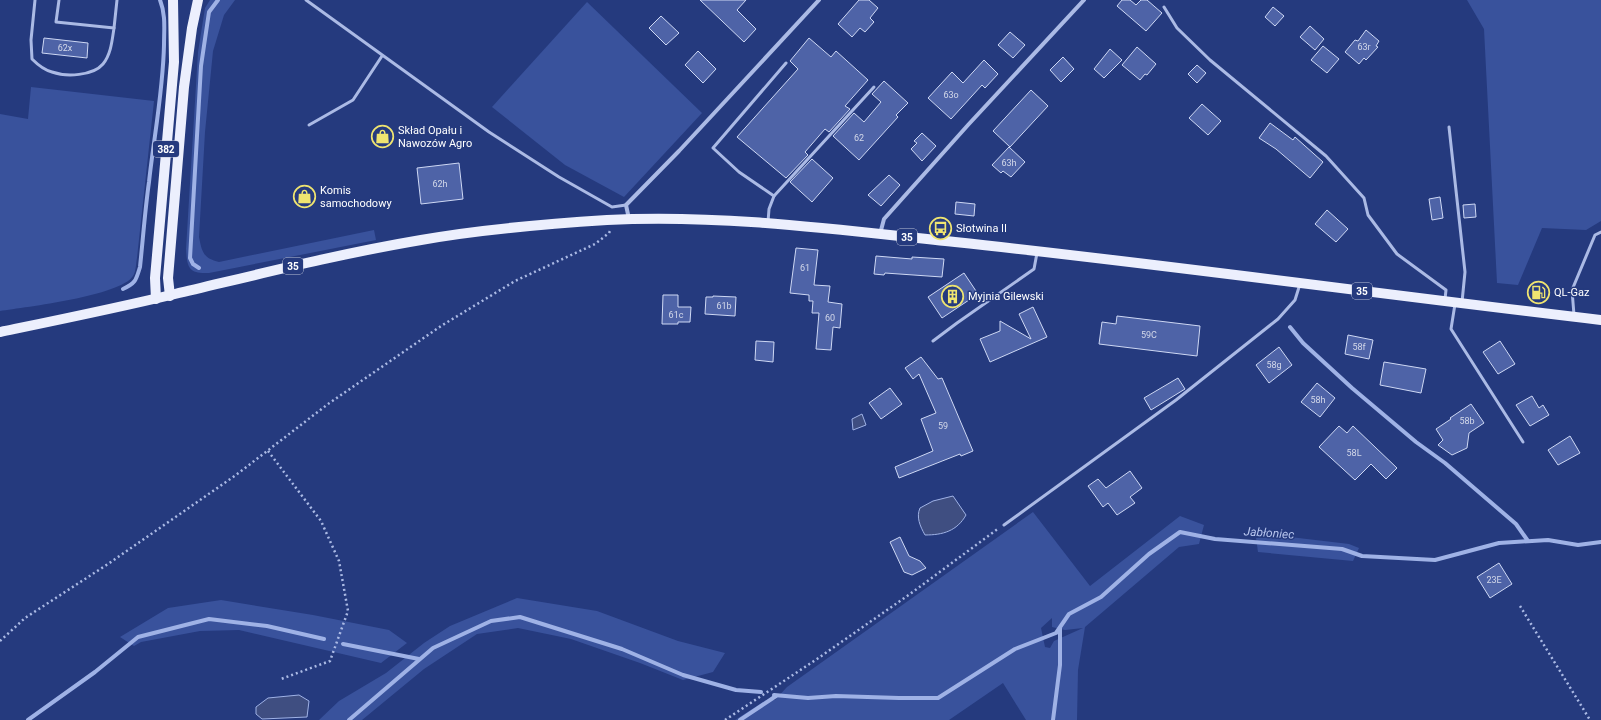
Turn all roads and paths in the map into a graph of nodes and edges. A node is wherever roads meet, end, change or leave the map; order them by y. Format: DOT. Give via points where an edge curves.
graph roads {
  1 [pos="35,0"];
  2 [pos="59,0"];
  3 [pos="117,0"];
  4 [pos="173,0"];
  5 [pos="198,0"];
  6 [pos="306,0"];
  7 [pos="820,0"];
  8 [pos="1084,0"];
  9 [pos="1164,6"];
  10 [pos="114,28"];
  11 [pos="382,56"];
  12 [pos="786,63"];
  13 [pos="874,86"];
  14 [pos="309,126"];
  15 [pos="1449,127"];
  16 [pos="774,196"];
  17 [pos="626,205"];
  18 [pos="610,220"];
  19 [pos="629,220"];
  20 [pos="768,223"];
  21 [pos="1601,232"];
  22 [pos="880,234"];
  23 [pos="1037,251"];
  24 [pos="1300,282"];
  25 [pos="170,296"];
  26 [pos="156,299"];
  27 [pos="1454,302"];
  28 [pos="1574,317"];
  29 [pos="1601,320"];
  30 [pos="0,332"];
  31 [pos="933,341"];
  32 [pos="1523,442"];
  33 [pos="268,451"];
  34 [pos="1004,525"];
  35 [pos="1520,606"];
  36 [pos="0,641"];
  37 [pos="281,679"];
  38 [pos="725,720"];
  39 [pos="1590,720"];
  1 -- 10 [label="lane" via="32,59 40,67 52,72 66,75 97,69 111,47"];
  2 -- 10 [label="lane" via="56,22"];
  3 -- 10 [label="lane"];
  4 -- 26 [label="main road, 382" via="174,62 155,278"];
  5 -- 25 [label="main road, 382" via="184,87 168,278"];
  6 -- 11 [label="lane"];
  7 -- 17 [label="street"];
  8 -- 22 [label="street" via="884,219"];
  9 -- 27 [label="lane" via="1177,28 1210,60 1326,156 1364,198 1368,215 1397,254 1446,290"];
  11 -- 14 [label="lane" via="353,100"];
  11 -- 17 [label="lane" via="489,132 559,177 612,208"];
  12 -- 16 [label="lane" via="713,148 739,172"];
  13 -- 16 [label="lane"];
  15 -- 27 [label="lane" via="1465,272"];
  16 -- 20 [label="lane" via="769,208"];
  17 -- 19 [label="street"];
  18 -- 19 [label="main road, 35"];
  18 -- 25 [label="main road, 35" via="485,231 418,240 298,265"];
  18 -- 33 [label="path" via="609,233 595,244 515,281 441,326 328,404"];
  19 -- 20 [label="main road, 35"];
  20 -- 22 [label="main road, 35"];
  21 -- 28 [label="lane" via="1595,235 1572,290"];
  22 -- 23 [label="main road, 35"];
  23 -- 24 [label="main road, 35"];
  23 -- 31 [label="lane" via="1034,269"];
  24 -- 27 [label="main road, 35"];
  24 -- 34 [label="lane" via="1296,300 1278,319 1176,400"];
  25 -- 26 [label="main road, 35"];
  26 -- 30 [label="main road, 35"];
  27 -- 28 [label="main road, 35"];
  27 -- 32 [label="lane" via="1451,329"];
  28 -- 29 [label="main road, 35"];
  33 -- 36 [label="path" via="108,564 25,618"];
  33 -- 37 [label="path" via="321,521 339,561 348,611 330,661"];
  34 -- 38 [label="path" via="910,594"];
  35 -- 39 [label="path"];
}
